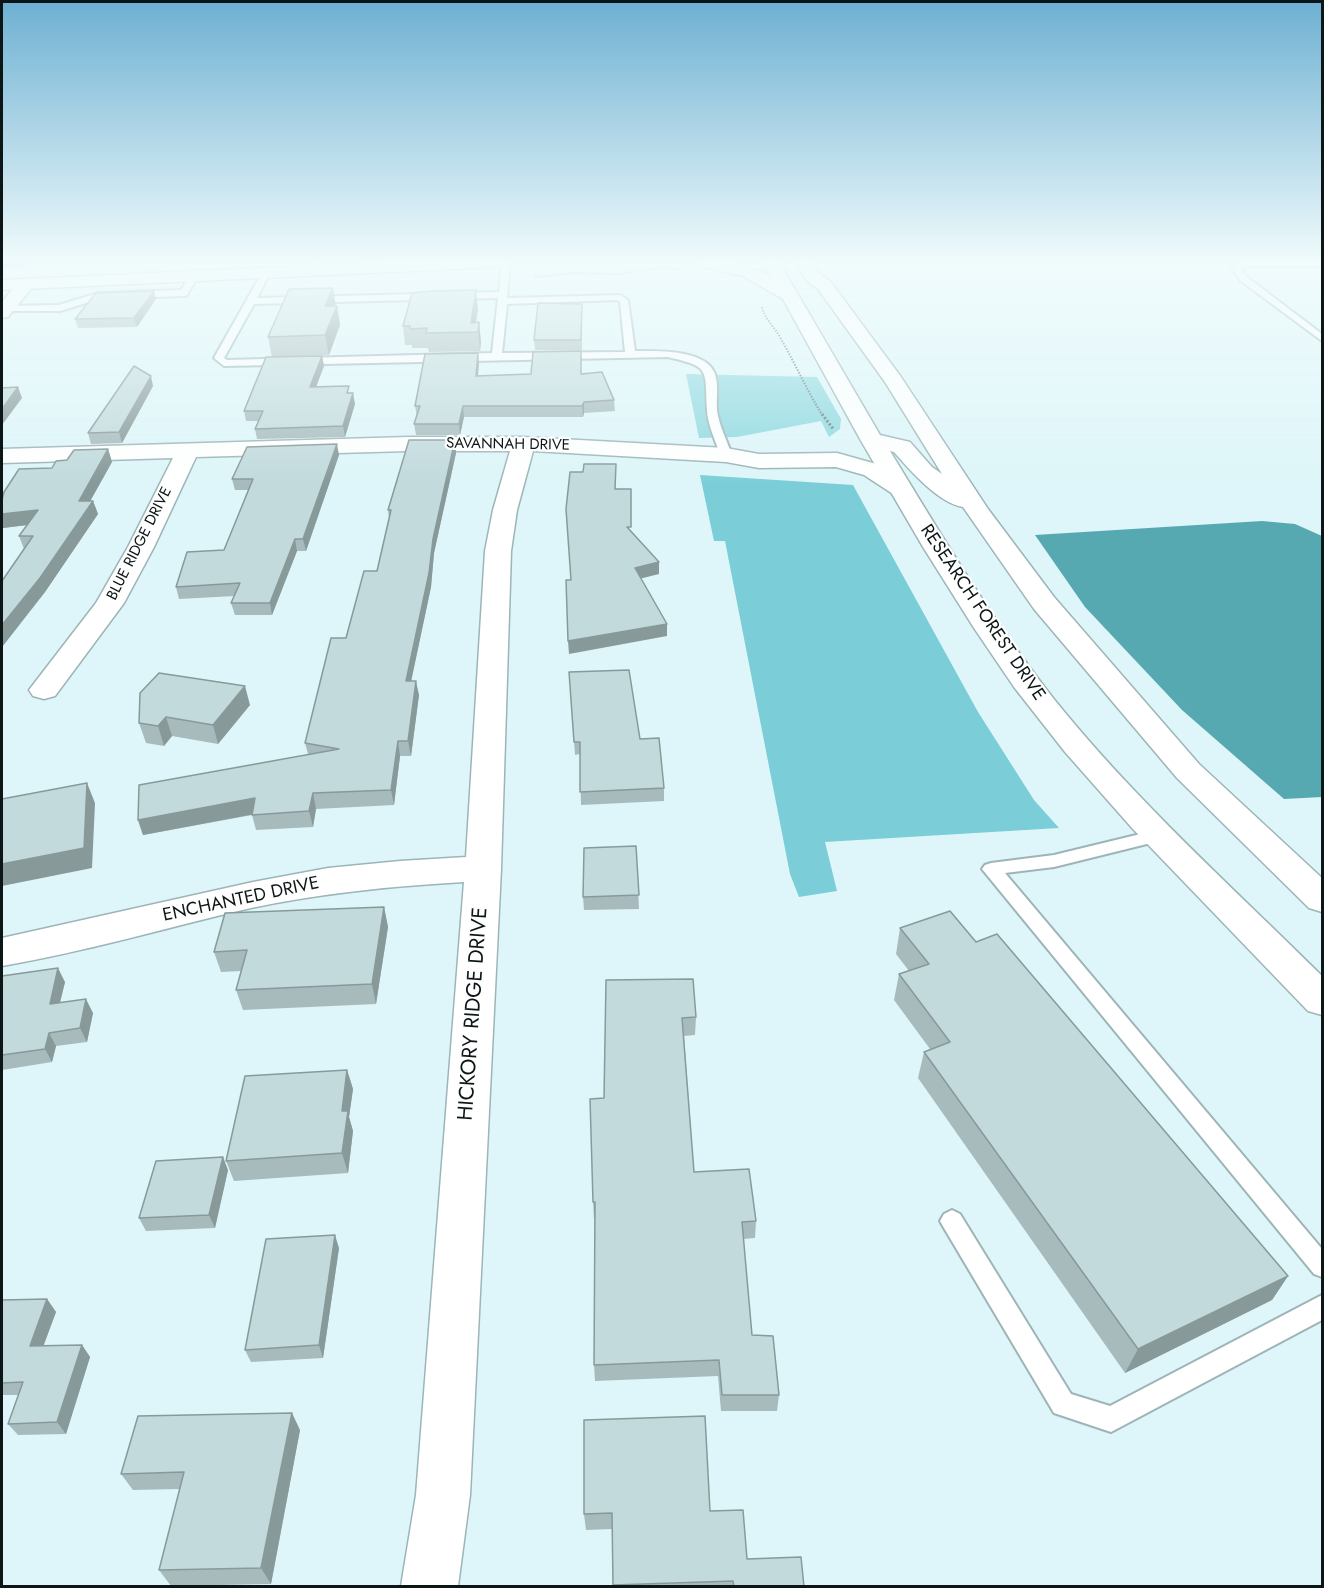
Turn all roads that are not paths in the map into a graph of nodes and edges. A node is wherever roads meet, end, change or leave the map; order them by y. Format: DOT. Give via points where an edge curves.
graph roads {
  1 [pos="231,336"];
  2 [pos="499,336"];
  3 [pos="628,336"];
  4 [pos="808,336"];
  5 [pos="864,336"];
  6 [pos="630,354"];
  7 [pos="497,356"];
  8 [pos="855,440"];
  9 [pos="524,444"];
  10 [pos="186,452"];
  11 [pos="726,454"];
  12 [pos="2,456"];
  13 [pos="901,489"];
  14 [pos="978,512"];
  15 [pos="44,690"];
  16 [pos="1161,835"];
  17 [pos="483,869"];
  18 [pos="1323,898"];
  19 [pos="2,952"];
  20 [pos="1323,1000"];
  21 [pos="952,1221"];
  22 [pos="1323,1266"];
  23 [pos="1323,1307"];
  24 [pos="430,1587"];
  1 -- 7 [label="lane" via="219,358 224,363"];
  2 -- 7 [label="lane"];
  3 -- 6 [label="lane"];
  4 -- 8 [label="main road, RESEARCH FOREST DRIVE"];
  5 -- 14 [label="main road"];
  6 -- 7 [label="lane"];
  6 -- 11 [label="lane" via="668,354 700,362 709,372 712,411"];
  8 -- 11 [label="main road, SAVANNAH DRIVE" via="829,445 755,447"];
  8 -- 13 [label="main road, RESEARCH FOREST DRIVE"];
  8 -- 14 [label="main road" via="902,447 924,472"];
  9 -- 10 [label="main road, SAVANNAH DRIVE"];
  9 -- 11 [label="main road, SAVANNAH DRIVE"];
  9 -- 17 [label="main road, HICKORY RIDGE DRIVE" via="501,522"];
  10 -- 12 [label="main road, SAVANNAH DRIVE"];
  10 -- 15 [label="main road, BLUE RIDGE DRIVE" via="128,573"];
  11 -- 13 [label="main road, SAVANNAH DRIVE" via="759,461 837,460 872,470"];
  13 -- 16 [label="main road, RESEARCH FOREST DRIVE" via="992,635 1044,706"];
  14 -- 18 [label="main road" via="1044,603 1188,771"];
  16 -- 20 [label="main road, RESEARCH FOREST DRIVE"];
  16 -- 22 [label="lane" via="1054,861 991,869"];
  17 -- 19 [label="main road, ENCHANTED DRIVE" via="317,883"];
  17 -- 24 [label="main road, HICKORY RIDGE DRIVE" via="443,1495"];
  21 -- 23 [label="lane" via="1063,1404 1111,1419"];
}
